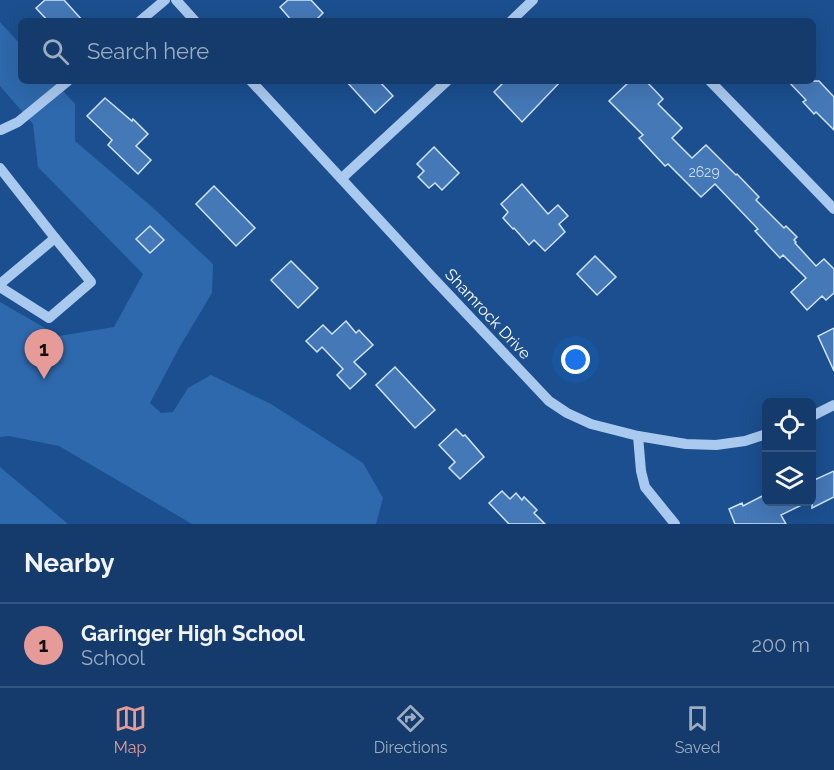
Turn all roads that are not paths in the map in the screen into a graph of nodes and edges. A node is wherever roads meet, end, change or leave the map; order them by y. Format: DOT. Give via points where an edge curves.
graph roads {
  1 [pos="165,0"];
  2 [pos="176,0"];
  3 [pos="533,0"];
  4 [pos="144,18"];
  5 [pos="192,18"];
  6 [pos="514,18"];
  7 [pos="64,84"];
  8 [pos="255,84"];
  9 [pos="444,84"];
  10 [pos="713,84"];
  11 [pos="0,131"];
  12 [pos="0,168"];
  13 [pos="342,178"];
  14 [pos="834,209"];
  15 [pos="56,238"];
  16 [pos="0,286"];
  17 [pos="834,405"];
  18 [pos="816,414"];
  19 [pos="762,435"];
  20 [pos="638,436"];
  21 [pos="673,523"];
  1 -- 4 [label="street"];
  2 -- 5 [label="street"];
  3 -- 6 [label="street"];
  7 -- 11 [label="street" via="18,122"];
  8 -- 13 [label="street, Shamrock Drive"];
  9 -- 13 [label="street"];
  10 -- 14 [label="street"];
  12 -- 15 [label="street"];
  13 -- 20 [label="street, Shamrock Drive" via="549,401 591,424"];
  15 -- 16 [label="street"];
  15 -- 16 [label="street" via="91,282 49,318"];
  17 -- 18 [label="street"];
  19 -- 20 [label="street, Shamrock Drive" via="716,445"];
  20 -- 21 [label="street" via="645,487"];
}
